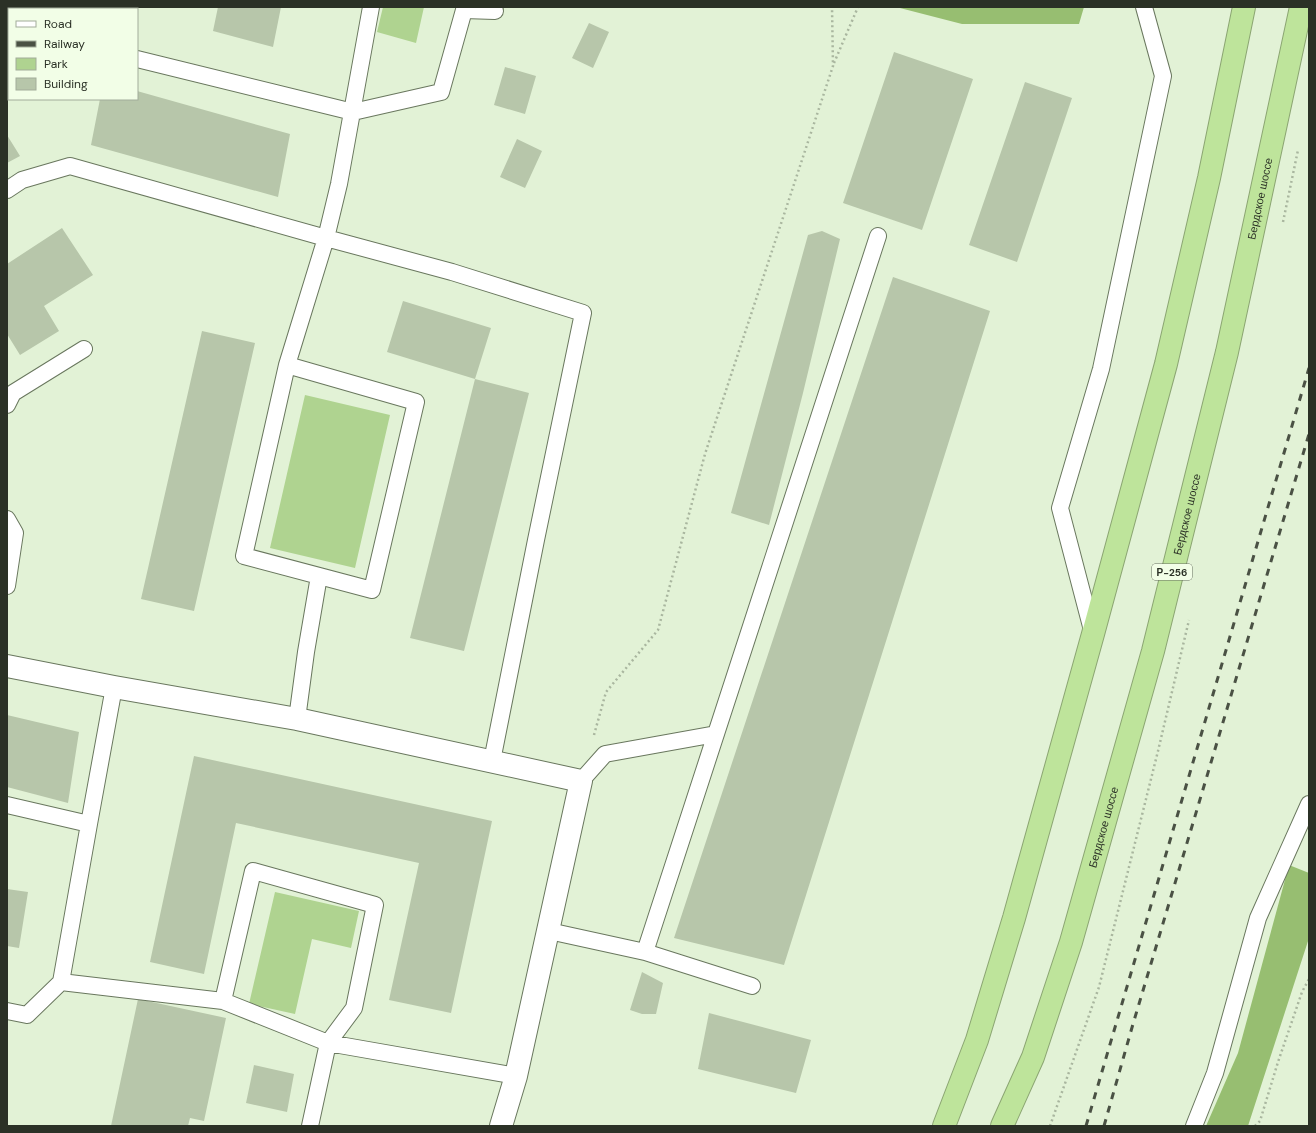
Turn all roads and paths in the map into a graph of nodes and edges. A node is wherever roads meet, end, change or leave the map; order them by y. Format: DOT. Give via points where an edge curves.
graph roads {
  1 [pos="371,7"];
  2 [pos="832,7"];
  3 [pos="858,7"];
  4 [pos="1144,7"];
  5 [pos="1244,7"];
  6 [pos="1301,7"];
  7 [pos="494,11"];
  8 [pos="138,60"];
  9 [pos="833,66"];
  10 [pos="353,112"];
  11 [pos="7,190"];
  12 [pos="878,236"];
  13 [pos="326,238"];
  14 [pos="84,349"];
  15 [pos="287,365"];
  16 [pos="7,405"];
  17 [pos="7,519"];
  18 [pos="318,576"];
  19 [pos="7,586"];
  20 [pos="1093,634"];
  21 [pos="7,666"];
  22 [pos="114,687"];
  23 [pos="297,719"];
  24 [pos="716,734"];
  25 [pos="593,736"];
  26 [pos="492,761"];
  27 [pos="581,780"];
  28 [pos="1309,804"];
  29 [pos="7,805"];
  30 [pos="89,824"];
  31 [pos="549,931"];
  32 [pos="645,952"];
  33 [pos="1309,979"];
  34 [pos="61,982"];
  35 [pos="752,986"];
  36 [pos="223,1001"];
  37 [pos="7,1011"];
  38 [pos="328,1043"];
  39 [pos="516,1076"];
  40 [pos="310,1126"];
  41 [pos="501,1126"];
  42 [pos="944,1126"];
  43 [pos="1002,1126"];
  44 [pos="1194,1126"];
  45 [pos="1255,1126"];
  1 -- 10 [label="lane"];
  2 -- 9 [label="path"];
  3 -- 9 [label="path"];
  4 -- 20 [label="lane" via="1163,76 1101,369 1060,508"];
  5 -- 20 [label="highway" via="1209,178 1166,364"];
  6 -- 43 [label="highway, Бердское шоссе / Р-256" via="1227,352 1153,651 1071,942 1033,1057"];
  7 -- 10 [label="lane" via="464,10 441,92"];
  8 -- 10 [label="lane"];
  9 -- 25 [label="path" via="705,454 658,630 606,692"];
  10 -- 13 [label="lane"];
  11 -- 13 [label="lane" via="22,180 70,166"];
  12 -- 24 [label="lane"];
  13 -- 15 [label="lane"];
  13 -- 26 [label="lane" via="452,272 584,313"];
  14 -- 16 [label="lane" via="13,393"];
  15 -- 18 [label="lane" via="244,556"];
  15 -- 18 [label="lane" via="416,402 372,590"];
  17 -- 19 [label="lane" via="15,533"];
  18 -- 23 [label="lane"];
  20 -- 42 [label="highway" via="1012,926 977,1040"];
  21 -- 22 [label="street"];
  22 -- 23 [label="street"];
  22 -- 30 [label="lane"];
  23 -- 26 [label="street"];
  24 -- 27 [label="lane" via="605,754"];
  24 -- 32 [label="lane"];
  26 -- 27 [label="street"];
  27 -- 31 [label="street"];
  28 -- 44 [label="lane" via="1258,918 1215,1073"];
  29 -- 30 [label="lane"];
  30 -- 34 [label="lane"];
  31 -- 32 [label="lane"];
  31 -- 39 [label="street"];
  32 -- 35 [label="lane"];
  33 -- 45 [label="path" via="1302,992 1260,1121"];
  34 -- 36 [label="lane"];
  34 -- 37 [label="lane" via="27,1015"];
  36 -- 38 [label="lane"];
  36 -- 38 [label="lane" via="253,871 375,906 354,1008"];
  38 -- 39 [label="lane"];
  38 -- 40 [label="lane"];
  39 -- 41 [label="street"];
}
